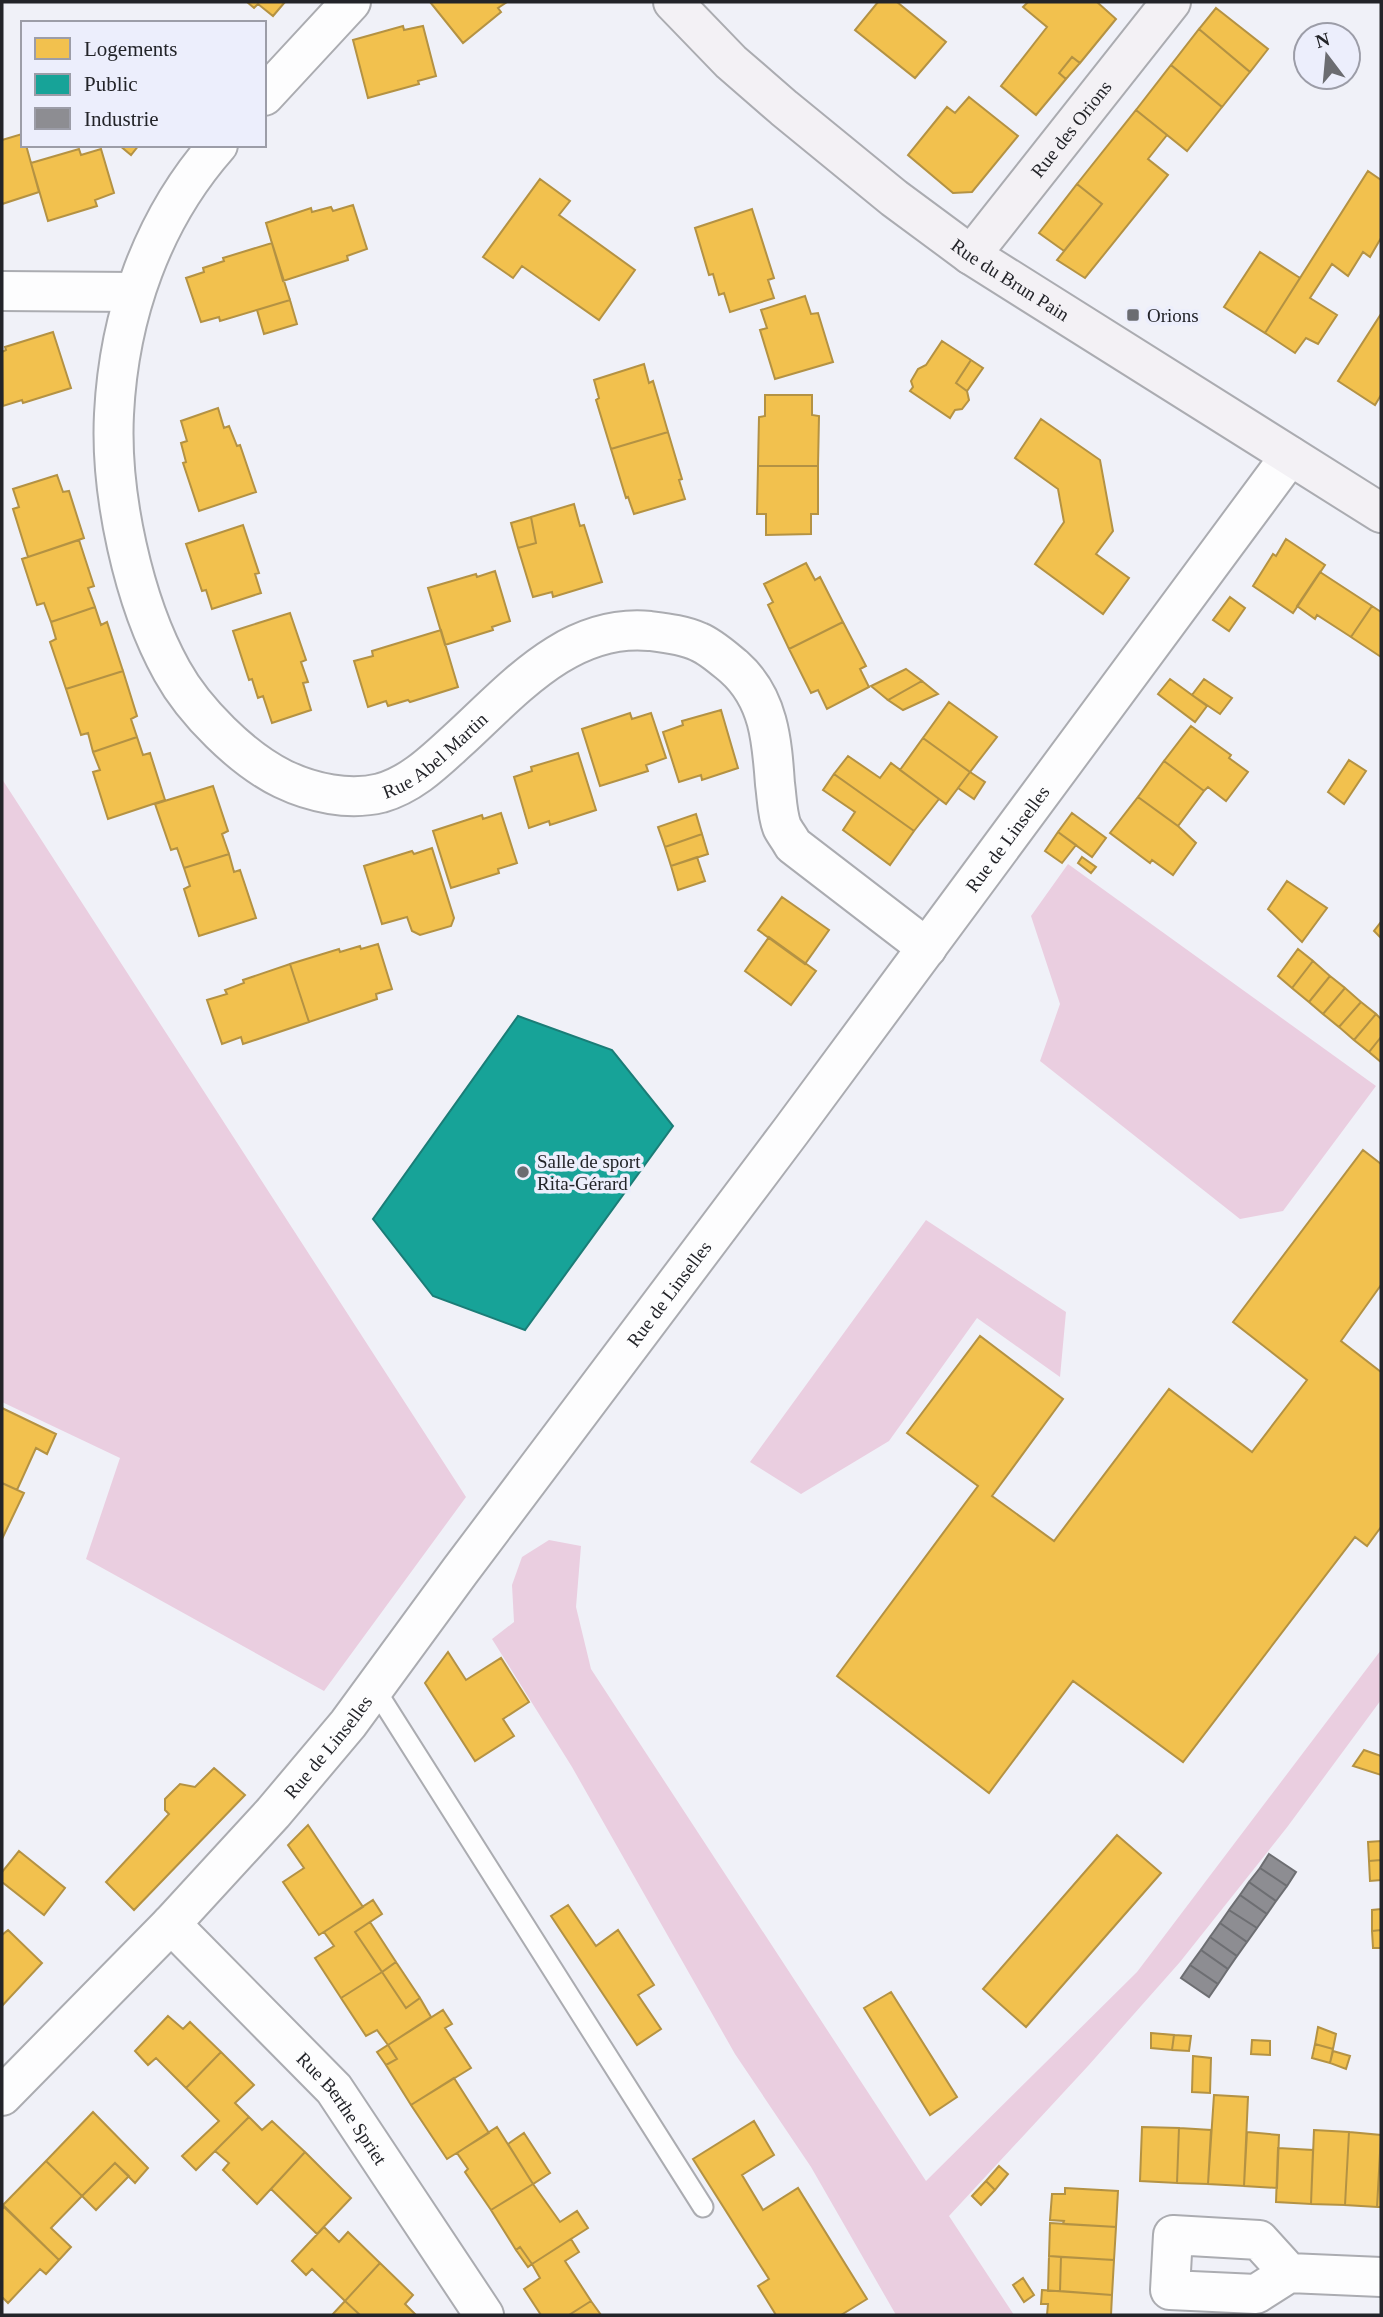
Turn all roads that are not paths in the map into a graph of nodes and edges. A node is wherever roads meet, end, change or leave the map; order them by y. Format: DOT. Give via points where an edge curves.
graph roads {
  1 [pos="351,2"];
  2 [pos="673,2"];
  3 [pos="1171,2"];
  4 [pos="266,94"];
  5 [pos="216,147"];
  6 [pos="971,255"];
  7 [pos="2,291"];
  8 [pos="135,292"];
  9 [pos="1290,456"];
  10 [pos="1381,513"];
  11 [pos="927,948"];
  12 [pos="374,1689"];
  13 [pos="171,1924"];
  14 [pos="2,2096"];
  15 [pos="703,2207"];
  16 [pos="1289,2273"];
  17 [pos="1381,2277"];
  18 [pos="484,2315"];
  1 -- 4 [label="street"];
  2 -- 6 [label="main road, Rue du Brun Pain" via="784,108"];
  3 -- 6 [label="main road, Rue des Orions"];
  5 -- 8 [label="street, Rue Abel Martin" via="181,194"];
  6 -- 9 [label="main road, Rue du Brun Pain"];
  7 -- 8 [label="street"];
  8 -- 11 [label="street, Rue Abel Martin" via="120,357 114,427 124,531 145,610 173,673 245,756 272,774 314,791 353,796 380,793 427,768 557,654 606,634 636,630 680,636 723,657 757,695 767,718 782,829 793,845"];
  9 -- 10 [label="main road, Rue du Brun Pain"];
  9 -- 11 [label="street, Rue de Linselles"];
  11 -- 12 [label="street, Rue de Linselles"];
  12 -- 13 [label="street, Rue de Linselles" via="282,1803"];
  12 -- 15 [label="lane"];
  13 -- 14 [label="street, Rue de Linselles"];
  13 -- 18 [label="street, Rue Berthe Spriet" via="334,2089"];
  16 -- 17 [label="street"];
}
